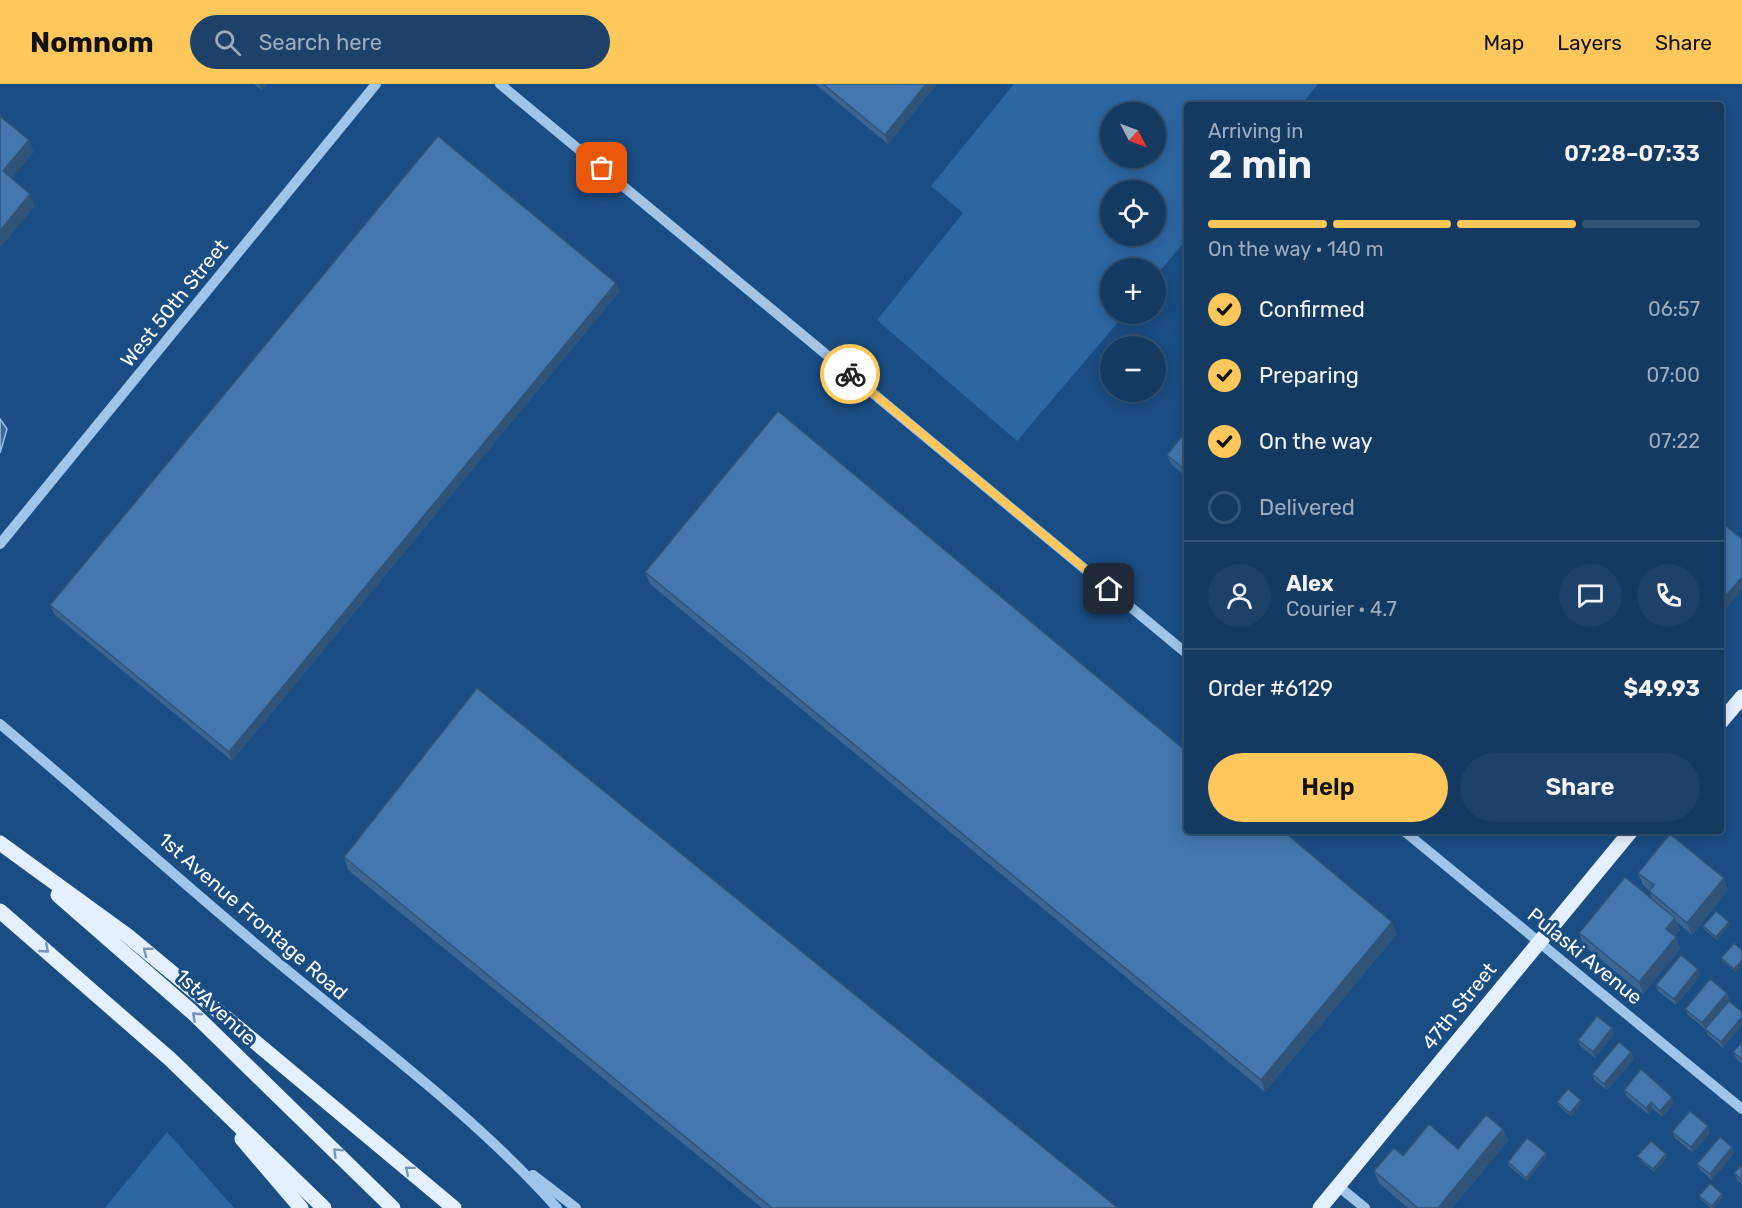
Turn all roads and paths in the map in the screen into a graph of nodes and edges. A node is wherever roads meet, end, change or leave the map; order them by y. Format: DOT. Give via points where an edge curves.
graph roads {
  1 [pos="376,84"];
  2 [pos="500,84"];
  3 [pos="0,544"];
  4 [pos="1184,651"];
  5 [pos="1742,698"];
  6 [pos="1724,718"];
  7 [pos="0,724"];
  8 [pos="1408,834"];
  9 [pos="1629,834"];
  10 [pos="0,845"];
  11 [pos="0,912"];
  12 [pos="1540,942"];
  13 [pos="170,1059"];
  14 [pos="1742,1109"];
  15 [pos="483,1135"];
  16 [pos="1338,1186"];
  17 [pos="301,1208"];
  18 [pos="324,1208"];
  19 [pos="393,1208"];
  20 [pos="454,1208"];
  21 [pos="557,1208"];
  22 [pos="576,1208"];
  23 [pos="1320,1208"];
  24 [pos="1365,1208"];
  1 -- 3 [label="street, West 50th Street"];
  2 -- 4 [label="street"];
  5 -- 6 [label="main road"];
  7 -- 15 [label="street, 1st Avenue Frontage Road"];
  8 -- 12 [label="street, Pulaski Avenue"];
  9 -- 12 [label="main road, 47th Street"];
  19 -- 10 [label="main road, 1st Avenue, one-way" via="192,1012"];
  20 -- 10 [label="main road, one-way" via="129,936"];
  11 -- 13 [label="main road, one-way"];
  12 -- 14 [label="street, Pulaski Avenue"];
  12 -- 16 [label="main road, 47th Street"];
  13 -- 17 [label="main road"];
  13 -- 18 [label="main road"];
  15 -- 21 [label="street, 1st Avenue Frontage Road"];
  15 -- 22 [label="street, 1st Avenue Frontage Road"];
  16 -- 23 [label="main road, 47th Street"];
  16 -- 24 [label="street"];
}
